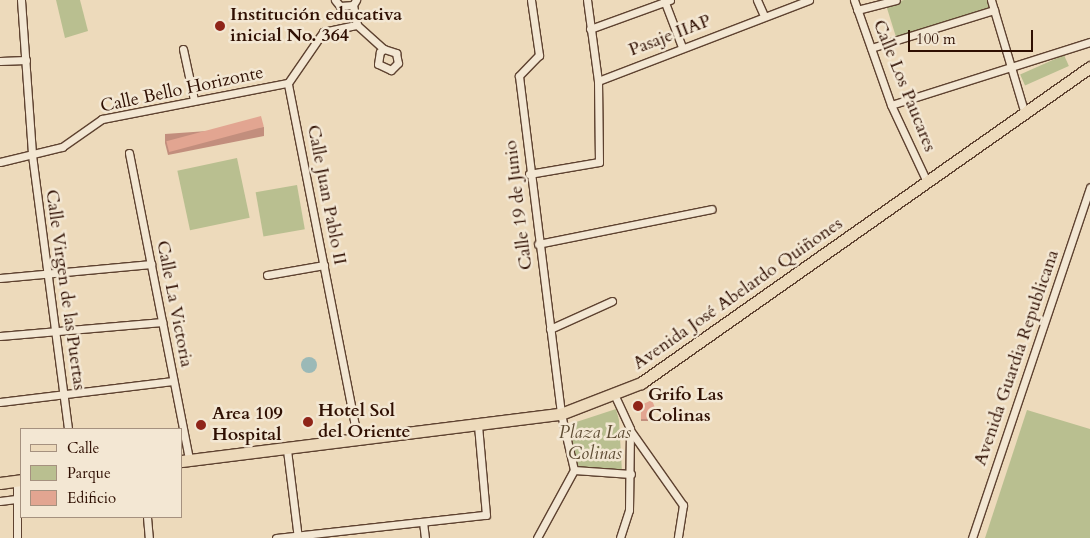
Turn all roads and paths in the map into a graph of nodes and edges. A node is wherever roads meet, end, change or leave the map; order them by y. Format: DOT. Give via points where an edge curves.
graph roads {
  1 [pos="20,0"];
  2 [pos="335,0"];
  3 [pos="531,0"];
  4 [pos="587,0"];
  5 [pos="757,0"];
  6 [pos="809,0"];
  7 [pos="854,0"];
  8 [pos="896,0"];
  9 [pos="991,0"];
  10 [pos="667,1"];
  11 [pos="354,2"];
  12 [pos="857,10"];
  13 [pos="994,10"];
  14 [pos="764,16"];
  15 [pos="357,25"];
  16 [pos="590,29"];
  17 [pos="1090,42"];
  18 [pos="682,47"];
  19 [pos="871,48"];
  20 [pos="183,49"];
  21 [pos="384,49"];
  22 [pos="26,60"];
  23 [pos="0,61"];
  24 [pos="1011,67"];
  25 [pos="1090,67"];
  26 [pos="598,81"];
  27 [pos="288,83"];
  28 [pos="194,100"];
  29 [pos="891,105"];
  30 [pos="1025,115"];
  31 [pos="129,153"];
  32 [pos="32,155"];
  33 [pos="0,162"];
  34 [pos="529,174"];
  35 [pos="927,182"];
  36 [pos="1090,187"];
  37 [pos="711,208"];
  38 [pos="538,244"];
  39 [pos="151,264"];
  40 [pos="324,265"];
  41 [pos="48,273"];
  42 [pos="267,275"];
  43 [pos="0,278"];
  44 [pos="612,301"];
  45 [pos="162,322"];
  46 [pos="550,329"];
  47 [pos="55,332"];
  48 [pos="0,336"];
  49 [pos="174,381"];
  50 [pos="64,394"];
  51 [pos="614,394"];
  52 [pos="0,402"];
  53 [pos="561,414"];
  54 [pos="478,426"];
  55 [pos="68,428"];
  56 [pos="181,428"];
  57 [pos="630,429"];
  58 [pos="182,438"];
  59 [pos="358,441"];
  60 [pos="287,450"];
  61 [pos="185,460"];
  62 [pos="574,470"];
  63 [pos="632,474"];
  64 [pos="0,482"];
  65 [pos="20,482"];
  66 [pos="16,499"];
  67 [pos="0,501"];
  68 [pos="19,508"];
  69 [pos="147,518"];
  70 [pos="423,522"];
  71 [pos="298,537"];
  72 [pos="17,538"];
  73 [pos="149,538"];
  74 [pos="276,538"];
  75 [pos="425,538"];
  76 [pos="537,538"];
  77 [pos="620,538"];
  78 [pos="678,538"];
  79 [pos="972,538"];
  1 -- 22 [label="street, Calle Virgen de las Puertas"];
  2 -- 11 [label="street" via="340,6"];
  3 -- 34 [label="street, Calle 19 de Junio" via="539,55 519,76"];
  4 -- 16 [label="street"];
  5 -- 14 [label="street"];
  6 -- 14 [label="street, Pasaje IIAP"];
  7 -- 12 [label="street, Calle Los Paucares"];
  8 -- 12 [label="street"];
  9 -- 13 [label="street"];
  10 -- 16 [label="street"];
  10 -- 18 [label="street"];
  11 -- 15 [label="street"];
  12 -- 19 [label="street, Calle Los Paucares"];
  13 -- 19 [label="street"];
  13 -- 24 [label="street"];
  14 -- 18 [label="street, Pasaje IIAP"];
  15 -- 21 [label="street"];
  15 -- 27 [label="street" via="323,32"];
  16 -- 26 [label="street"];
  17 -- 24 [label="street"];
  18 -- 26 [label="street, Pasaje IIAP"];
  19 -- 29 [label="street, Calle Los Paucares"];
  20 -- 28 [label="street"];
  22 -- 23 [label="street"];
  22 -- 32 [label="street, Calle Virgen de las Puertas"];
  24 -- 29 [label="street"];
  24 -- 30 [label="street"];
  25 -- 30 [label="main road, Avenida José Abelardo Quiñones"];
  26 -- 34 [label="street" via="599,162"];
  27 -- 28 [label="street, Calle Bello Horizonte"];
  27 -- 40 [label="street, Calle Juan Pablo II"];
  28 -- 32 [label="street, Calle Bello Horizonte" via="102,119 62,147"];
  29 -- 35 [label="street, Calle Los Paucares"];
  30 -- 35 [label="main road, Avenida José Abelardo Quiñones"];
  31 -- 39 [label="street, Calle La Victoria"];
  32 -- 33 [label="street, Calle Bello Horizonte"];
  32 -- 41 [label="street, Calle Virgen de las Puertas"];
  34 -- 38 [label="street, Calle 19 de Junio"];
  35 -- 51 [label="main road, Avenida José Abelardo Quiñones" via="641,383"];
  36 -- 79 [label="street, Avenida Guardia Republicana"];
  37 -- 38 [label="street"];
  38 -- 46 [label="street, Calle 19 de Junio"];
  39 -- 41 [label="street"];
  39 -- 45 [label="street, Calle La Victoria"];
  40 -- 42 [label="street"];
  40 -- 59 [label="street, Calle Juan Pablo II"];
  41 -- 43 [label="street"];
  41 -- 47 [label="street, Calle Virgen de las Puertas"];
  44 -- 46 [label="street"];
  45 -- 47 [label="street"];
  45 -- 49 [label="street, Calle La Victoria"];
  46 -- 53 [label="street, Calle 19 de Junio"];
  47 -- 48 [label="street"];
  47 -- 50 [label="street, Calle Virgen de las Puertas"];
  49 -- 50 [label="street"];
  49 -- 56 [label="street, Calle La Victoria"];
  50 -- 52 [label="street"];
  50 -- 55 [label="street, Calle Virgen de las Puertas"];
  51 -- 53 [label="main road, Avenida José Abelardo Quiñones"];
  51 -- 57 [label="street"];
  53 -- 54 [label="main road, Avenida José Abelardo Quiñones"];
  53 -- 62 [label="street, Calle 19 de Junio"];
  54 -- 59 [label="main road, Avenida José Abelardo Quiñones"];
  54 -- 70 [label="street" via="488,508 482,517"];
  57 -- 63 [label="street"];
  57 -- 78 [label="street" via="683,505"];
  58 -- 61 [label="street, Calle La Victoria"];
  59 -- 60 [label="main road, Avenida José Abelardo Quiñones"];
  60 -- 61 [label="main road, Avenida José Abelardo Quiñones"];
  60 -- 71 [label="street"];
  62 -- 63 [label="street"];
  62 -- 76 [label="street"];
  63 -- 77 [label="street" via="629,510"];
  64 -- 65 [label="main road"];
  65 -- 66 [label="street"];
  66 -- 67 [label="street"];
  66 -- 68 [label="street"];
  68 -- 72 [label="street"];
  69 -- 73 [label="street"];
  70 -- 71 [label="street"];
  70 -- 75 [label="street"];
  71 -- 74 [label="street"];
}
